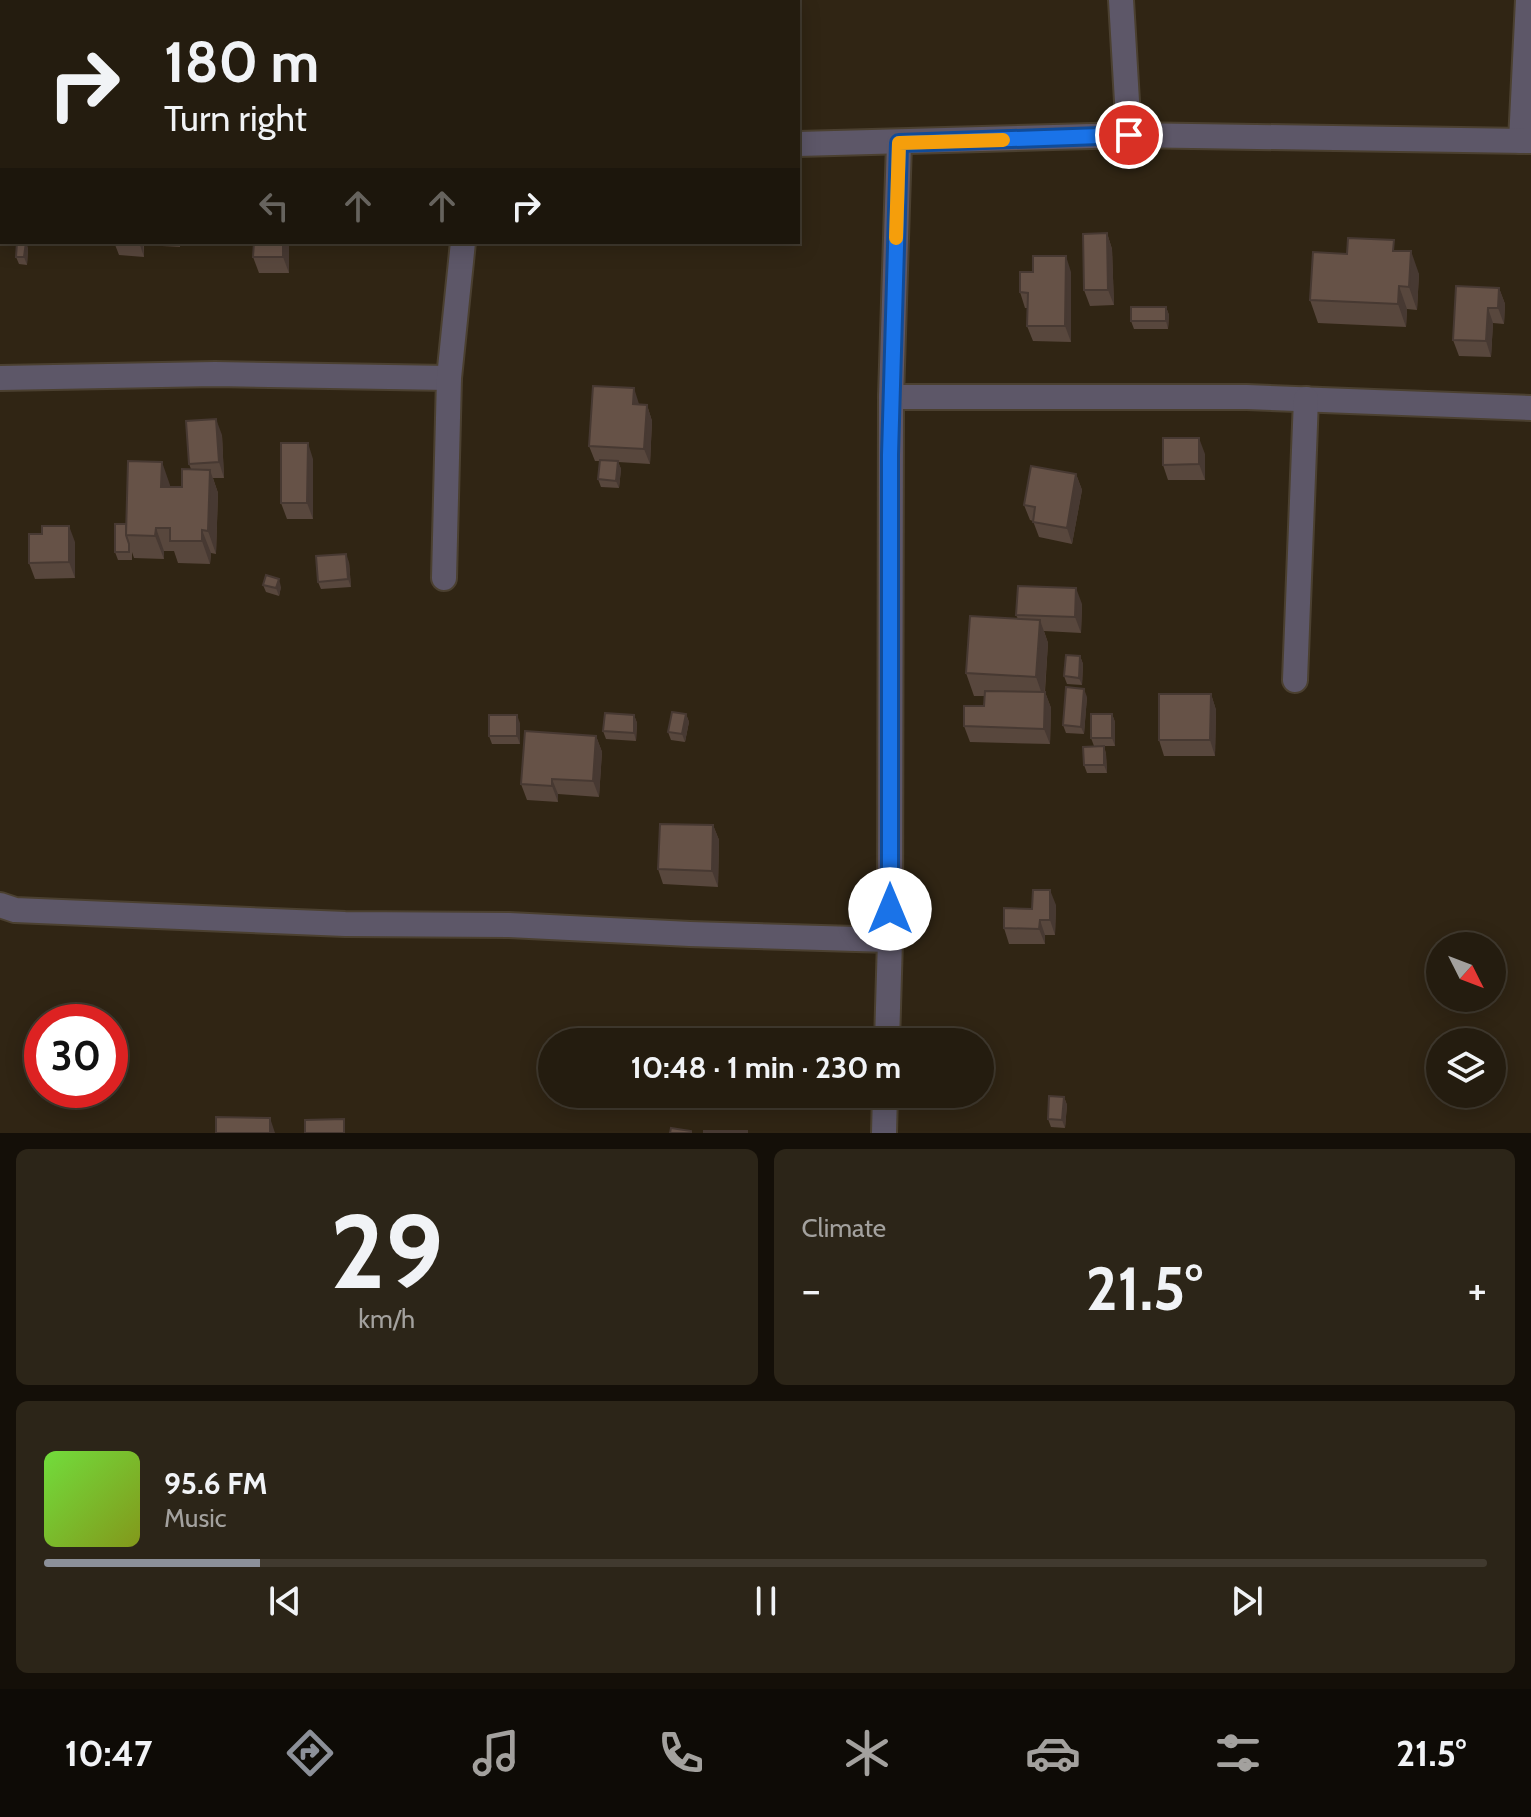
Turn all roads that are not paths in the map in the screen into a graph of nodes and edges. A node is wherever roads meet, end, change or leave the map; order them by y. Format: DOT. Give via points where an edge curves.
graph roads {
  1 [pos="1121,0"];
  2 [pos="1528,0"];
  3 [pos="1129,135"];
  4 [pos="1526,141"];
  5 [pos="899,143"];
  6 [pos="800,144"];
  7 [pos="463,244"];
  8 [pos="0,378"];
  9 [pos="449,378"];
  10 [pos="891,397"];
  11 [pos="1306,399"];
  12 [pos="1531,408"];
  13 [pos="444,578"];
  14 [pos="1295,680"];
  15 [pos="0,905"];
  16 [pos="890,940"];
  17 [pos="887,1028"];
  18 [pos="885,1108"];
  19 [pos="884,1133"];
  1 -- 3 [label="street"];
  2 -- 4 [label="street"];
  3 -- 4 [label="street"];
  3 -- 5 [label="street"];
  5 -- 6 [label="street"];
  5 -- 10 [label="street"];
  7 -- 9 [label="street"];
  8 -- 9 [label="street"];
  9 -- 13 [label="street"];
  10 -- 11 [label="street"];
  10 -- 16 [label="street"];
  11 -- 12 [label="street"];
  11 -- 14 [label="street"];
  15 -- 16 [label="street" via="15,910 313,923"];
  16 -- 17 [label="street"];
  18 -- 19 [label="street"];
}
